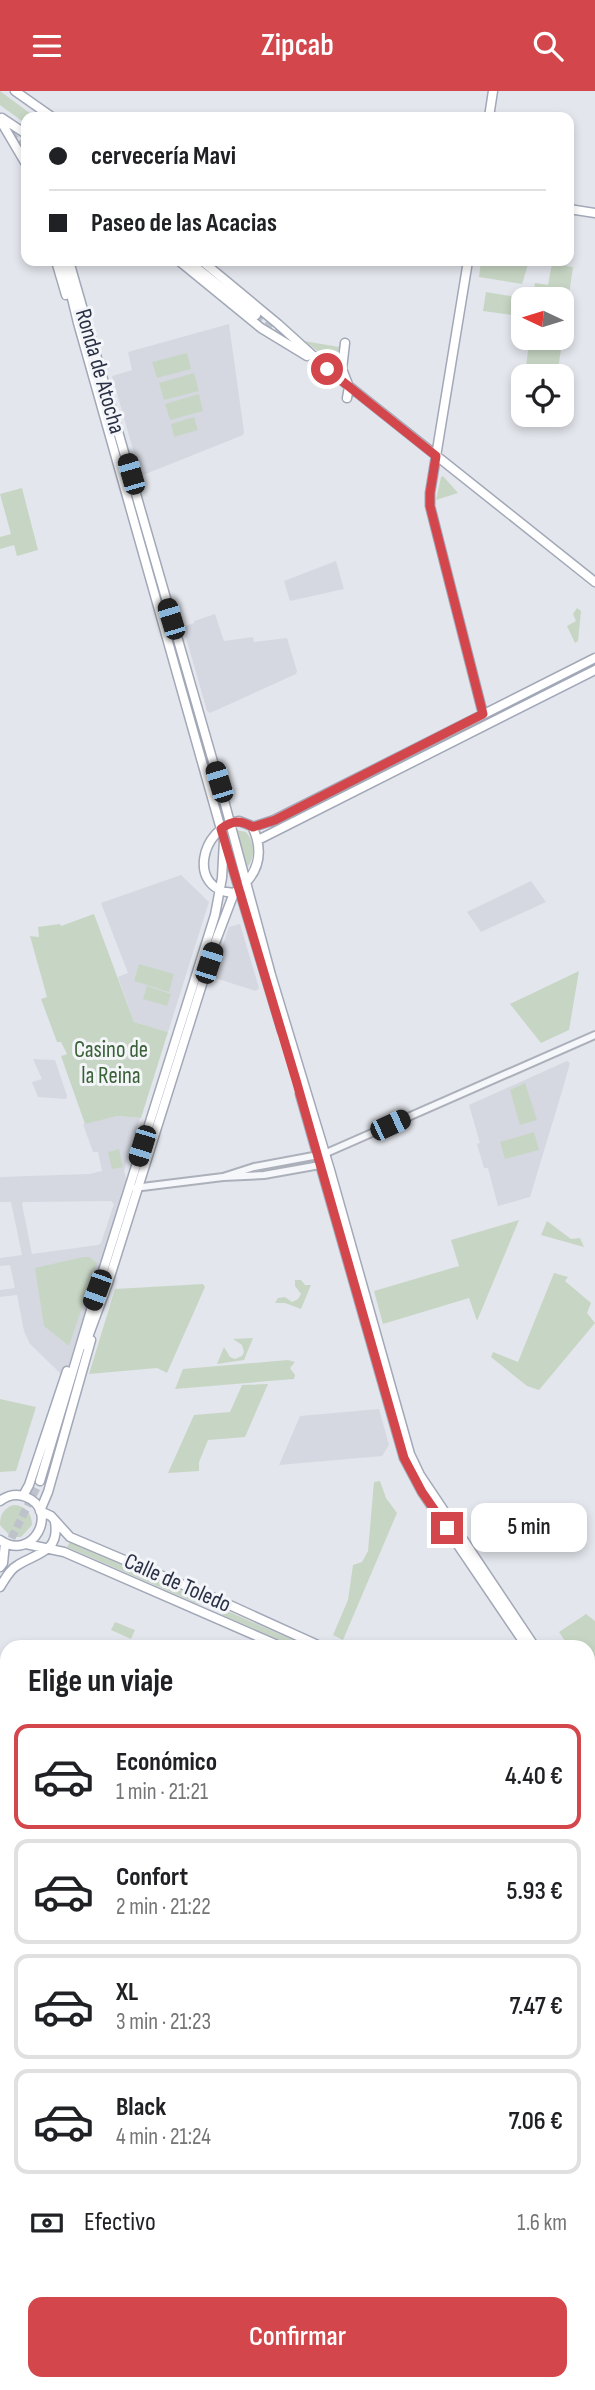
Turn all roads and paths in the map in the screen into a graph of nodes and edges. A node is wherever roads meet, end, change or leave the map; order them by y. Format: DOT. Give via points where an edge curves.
graph roads {
  1 [pos="15,91"];
  2 [pos="493,91"];
  3 [pos="45,112"];
  4 [pos="490,112"];
  5 [pos="0,118"];
  6 [pos="21,131"];
  7 [pos="21,155"];
  8 [pos="574,210"];
  9 [pos="595,213"];
  10 [pos="57,266"];
  11 [pos="64,266"];
  12 [pos="70,266"];
  13 [pos="185,266"];
  14 [pos="194,266"];
  15 [pos="208,266"];
  16 [pos="467,266"];
  17 [pos="256,315"];
  18 [pos="78,323"];
  19 [pos="345,343"];
  20 [pos="327,369"];
  21 [pos="349,387"];
  22 [pos="358,394"];
  23 [pos="436,456"];
  24 [pos="595,582"];
  25 [pos="162,603"];
  26 [pos="595,658"];
  27 [pos="595,670"];
  28 [pos="483,714"];
  29 [pos="230,823"];
  30 [pos="253,827"];
  31 [pos="221,829"];
  32 [pos="224,840"];
  33 [pos="258,840"];
  34 [pos="247,882"];
  35 [pos="236,891"];
  36 [pos="219,892"];
  37 [pos="594,1035"];
  38 [pos="321,1155"];
  39 [pos="320,1165"];
  40 [pos="223,1177"];
  41 [pos="129,1188"];
  42 [pos="139,1188"];
  43 [pos="108,1283"];
  44 [pos="97,1290"];
  45 [pos="61,1410"];
  46 [pos="40,1481"];
  47 [pos="23,1496"];
  48 [pos="1,1500"];
  49 [pos="40,1511"];
  50 [pos="54,1519"];
  51 [pos="2,1542"];
  52 [pos="26,1544"];
  53 [pos="49,1548"];
  54 [pos="0,1567"];
  55 [pos="0,1587"];
  56 [pos="266,1640"];
  57 [pos="306,1640"];
  58 [pos="522,1640"];
  59 [pos="529,1640"];
  1 -- 3 [label="main road"];
  2 -- 4 [label="main road"];
  5 -- 6 [label="main road"];
  5 -- 7 [label="main road"];
  8 -- 9 [label="main road"];
  10 -- 18 [label="main road, Ronda de Atocha"];
  11 -- 18 [label="main road, Ronda de Atocha"];
  12 -- 25 [label="main road, Ronda de Atocha"];
  13 -- 20 [label="main road" via="261,328"];
  14 -- 17 [label="main road"];
  15 -- 20 [label="main road"];
  16 -- 23 [label="main road"];
  18 -- 25 [label="main road, Ronda de Atocha"];
  19 -- 21 [label="main road" via="342,369"];
  20 -- 21 [label="main road"];
  21 -- 22 [label="main road"];
  21 -- 22 [label="main road" via="347,398"];
  22 -- 23 [label="main road"];
  23 -- 24 [label="main road"];
  23 -- 28 [label="main road" via="430,506"];
  25 -- 29 [label="main road"];
  25 -- 31 [label="main road"];
  26 -- 28 [label="main road"];
  27 -- 33 [label="main road"];
  28 -- 30 [label="main road"];
  29 -- 30 [label="main road" via="239,821"];
  29 -- 31 [label="main road"];
  29 -- 34 [label="main road"];
  30 -- 33 [label="main road"];
  31 -- 32 [label="main road"];
  31 -- 36 [label="main road" via="203,861 206,876"];
  32 -- 35 [label="main road"];
  32 -- 36 [label="main road"];
  33 -- 34 [label="main road" via="260,855"];
  34 -- 35 [label="main road"];
  34 -- 38 [label="main road"];
  35 -- 36 [label="main road"];
  35 -- 38 [label="main road"];
  35 -- 42 [label="main road" via="223,918"];
  36 -- 41 [label="main road"];
  37 -- 38 [label="street"];
  38 -- 39 [label="main road"];
  38 -- 40 [label="street"];
  38 -- 59 [label="main road" via="413,1464"];
  39 -- 40 [label="street"];
  39 -- 58 [label="main road" via="404,1458"];
  40 -- 42 [label="street"];
  41 -- 42 [label="street"];
  41 -- 44 [label="main road"];
  42 -- 43 [label="main road"];
  43 -- 45 [label="main road"];
  43 -- 49 [label="main road"];
  44 -- 45 [label="main road"];
  44 -- 47 [label="main road"];
  45 -- 46 [label="main road"];
  47 -- 48 [label="main road"];
  47 -- 49 [label="main road, Calle de Toledo"];
  49 -- 50 [label="main road, Calle de Toledo"];
  49 -- 52 [label="main road" via="40,1530"];
  50 -- 53 [label="main road" via="55,1535"];
  50 -- 57 [label="main road, Calle de Toledo" via="70,1537"];
  51 -- 52 [label="main road, Calle de Toledo"];
  51 -- 54 [label="main road"];
  52 -- 53 [label="main road, Calle de Toledo"];
  53 -- 55 [label="main road" via="12,1569"];
  53 -- 56 [label="main road, Calle de Toledo"];
}
